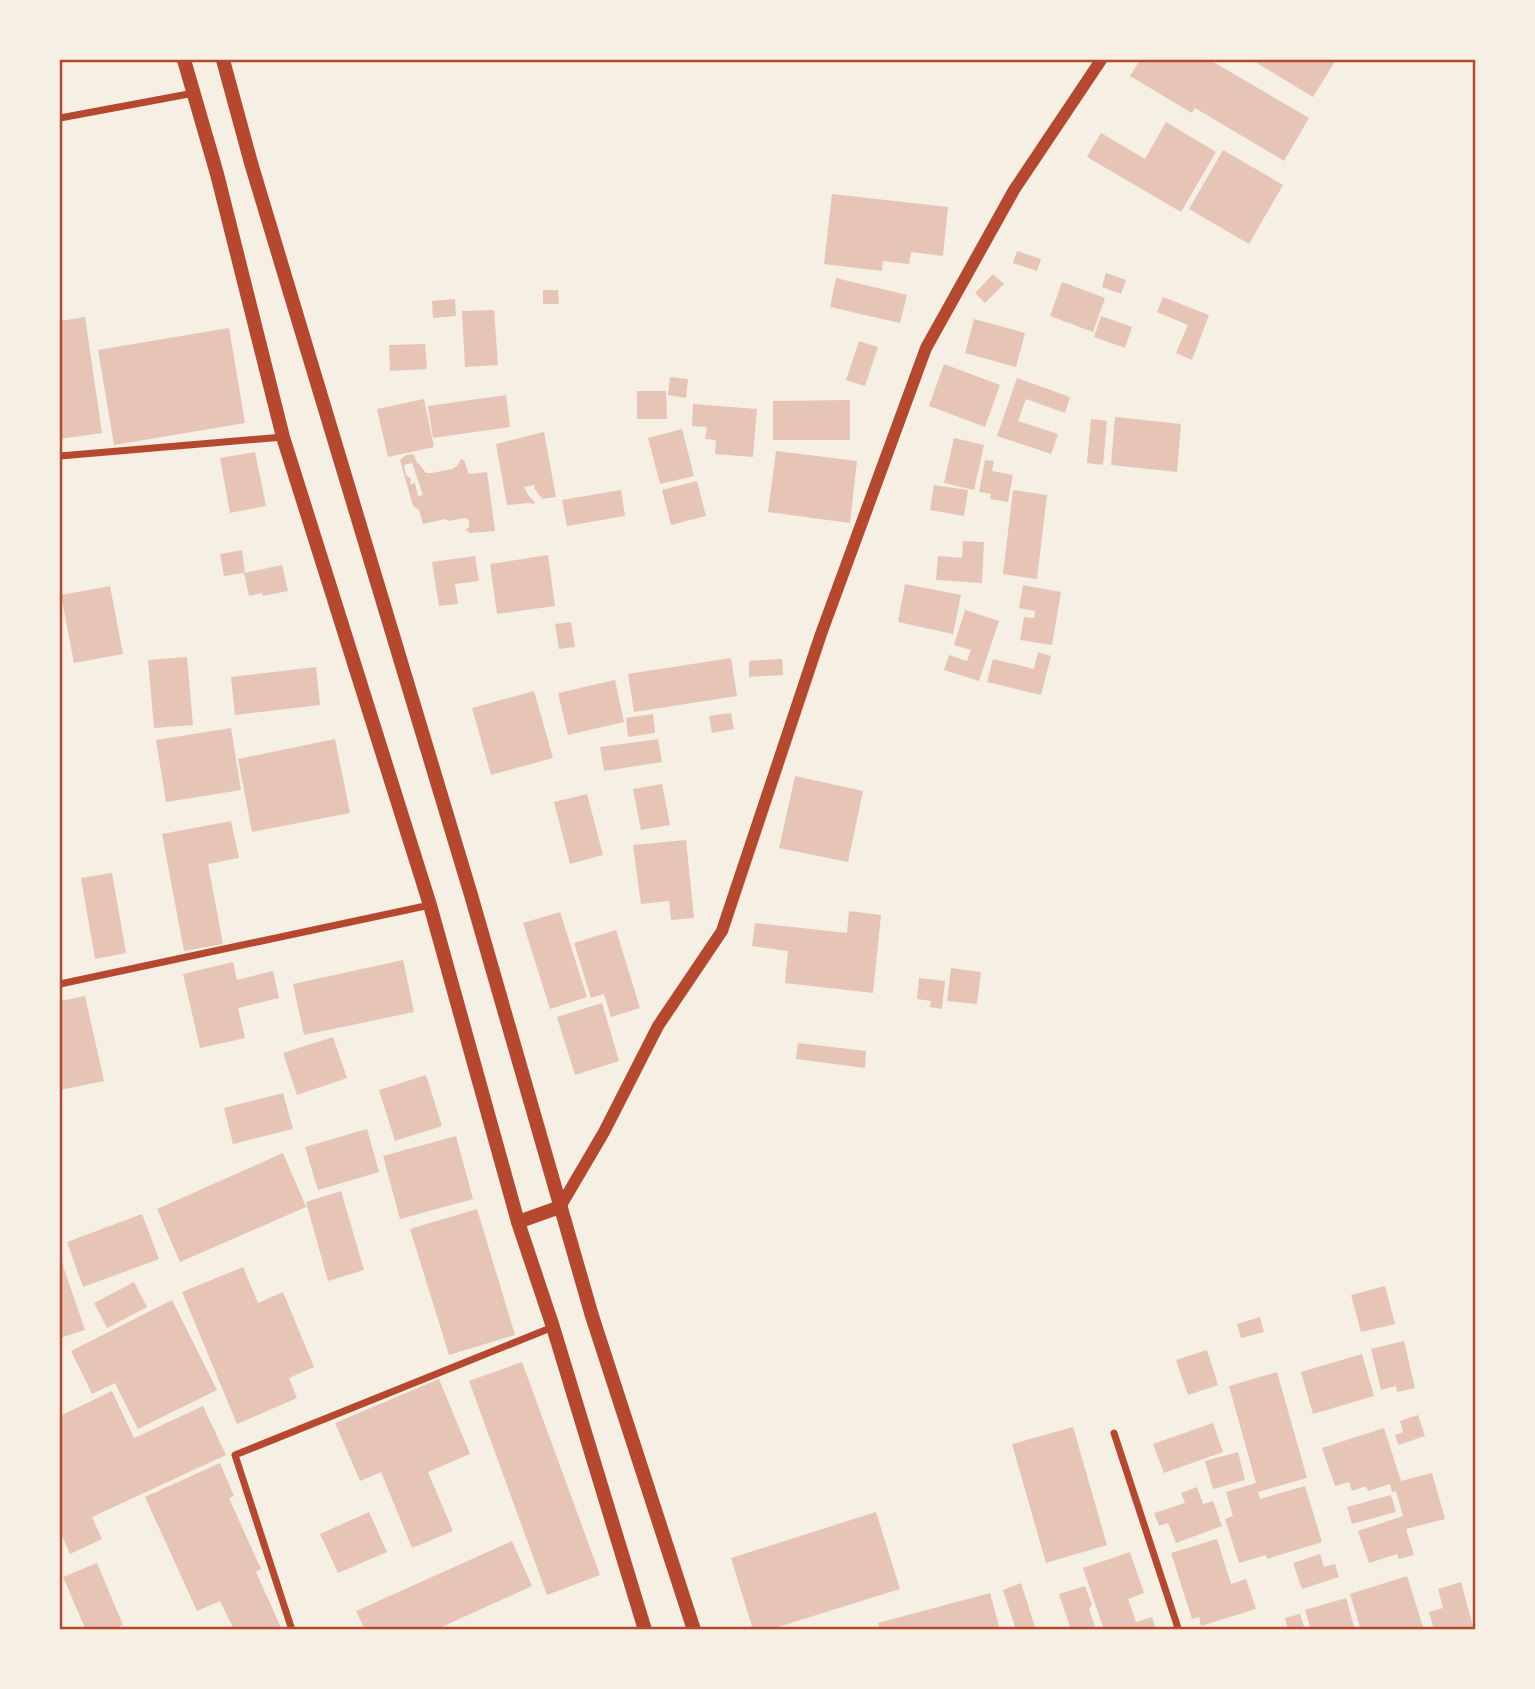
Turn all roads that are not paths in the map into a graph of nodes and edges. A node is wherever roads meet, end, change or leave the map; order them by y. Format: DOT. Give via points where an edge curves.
graph roads {
  1 [pos="184,60"];
  2 [pos="223,60"];
  3 [pos="1101,60"];
  4 [pos="195,93"];
  5 [pos="60,118"];
  6 [pos="283,437"];
  7 [pos="60,456"];
  8 [pos="430,905"];
  9 [pos="60,984"];
  10 [pos="561,1207"];
  11 [pos="518,1222"];
  12 [pos="553,1326"];
  13 [pos="1114,1433"];
  14 [pos="292,1629"];
  15 [pos="645,1629"];
  16 [pos="694,1629"];
  17 [pos="1176,1629"];
  1 -- 4 [label="main road"];
  2 -- 10 [label="main road"];
  3 -- 10 [label="street" via="1014,190 926,348 821,634 722,931 658,1026"];
  4 -- 5 [label="street"];
  4 -- 6 [label="main road"];
  6 -- 7 [label="street"];
  6 -- 8 [label="main road"];
  8 -- 9 [label="street"];
  8 -- 11 [label="main road"];
  10 -- 11 [label="main road"];
  10 -- 16 [label="main road"];
  11 -- 12 [label="main road"];
  12 -- 14 [label="street" via="235,1455"];
  12 -- 15 [label="main road"];
  13 -- 17 [label="street"];
}
